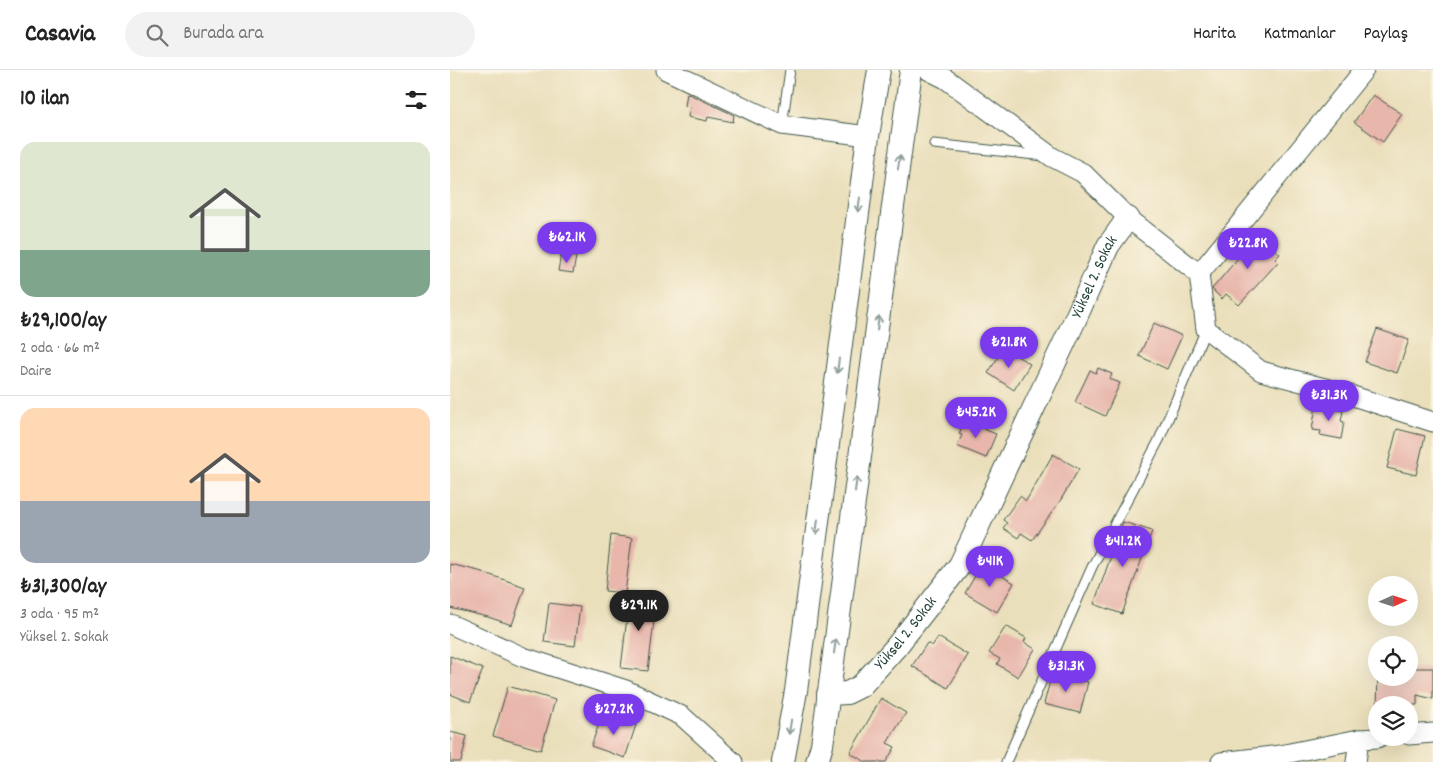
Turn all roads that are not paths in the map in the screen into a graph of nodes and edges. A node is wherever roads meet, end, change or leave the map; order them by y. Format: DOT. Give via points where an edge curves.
graph roads {
  1 [pos="666,70"];
  2 [pos="790,70"];
  3 [pos="879,70"];
  4 [pos="911,70"];
  5 [pos="928,70"];
  6 [pos="1364,70"];
  7 [pos="782,126"];
  8 [pos="868,136"];
  9 [pos="934,144"];
  10 [pos="1052,157"];
  11 [pos="1128,218"];
  12 [pos="1199,274"];
  13 [pos="1206,329"];
  14 [pos="1433,422"];
  15 [pos="450,624"];
  16 [pos="828,694"];
  17 [pos="1433,733"];
  18 [pos="1418,734"];
  19 [pos="1368,738"];
  20 [pos="733,762"];
  21 [pos="783,762"];
  22 [pos="817,762"];
  23 [pos="1006,762"];
  24 [pos="1220,762"];
  25 [pos="1356,762"];
  1 -- 7 [label="street"];
  2 -- 7 [label="lane"];
  3 -- 8 [label="street"];
  16 -- 4 [label="street, one-way"];
  5 -- 10 [label="street" via="946,79"];
  6 -- 12 [label="street"];
  7 -- 8 [label="street"];
  8 -- 21 [label="street, one-way" via="796,692"];
  9 -- 10 [label="lane"];
  10 -- 11 [label="street" via="1083,173"];
  11 -- 12 [label="street"];
  11 -- 16 [label="street, Yüksel 2. Sokak" via="1108,246 960,565 861,686 847,693"];
  12 -- 13 [label="street"];
  13 -- 14 [label="street" via="1261,371"];
  13 -- 23 [label="lane" via="1159,440 1092,568"];
  15 -- 20 [label="street" via="523,657 626,690 682,716"];
  16 -- 22 [label="street"];
  17 -- 18 [label="street"];
  19 -- 24 [label="street" via="1280,755"];
  19 -- 25 [label="street"];
}
